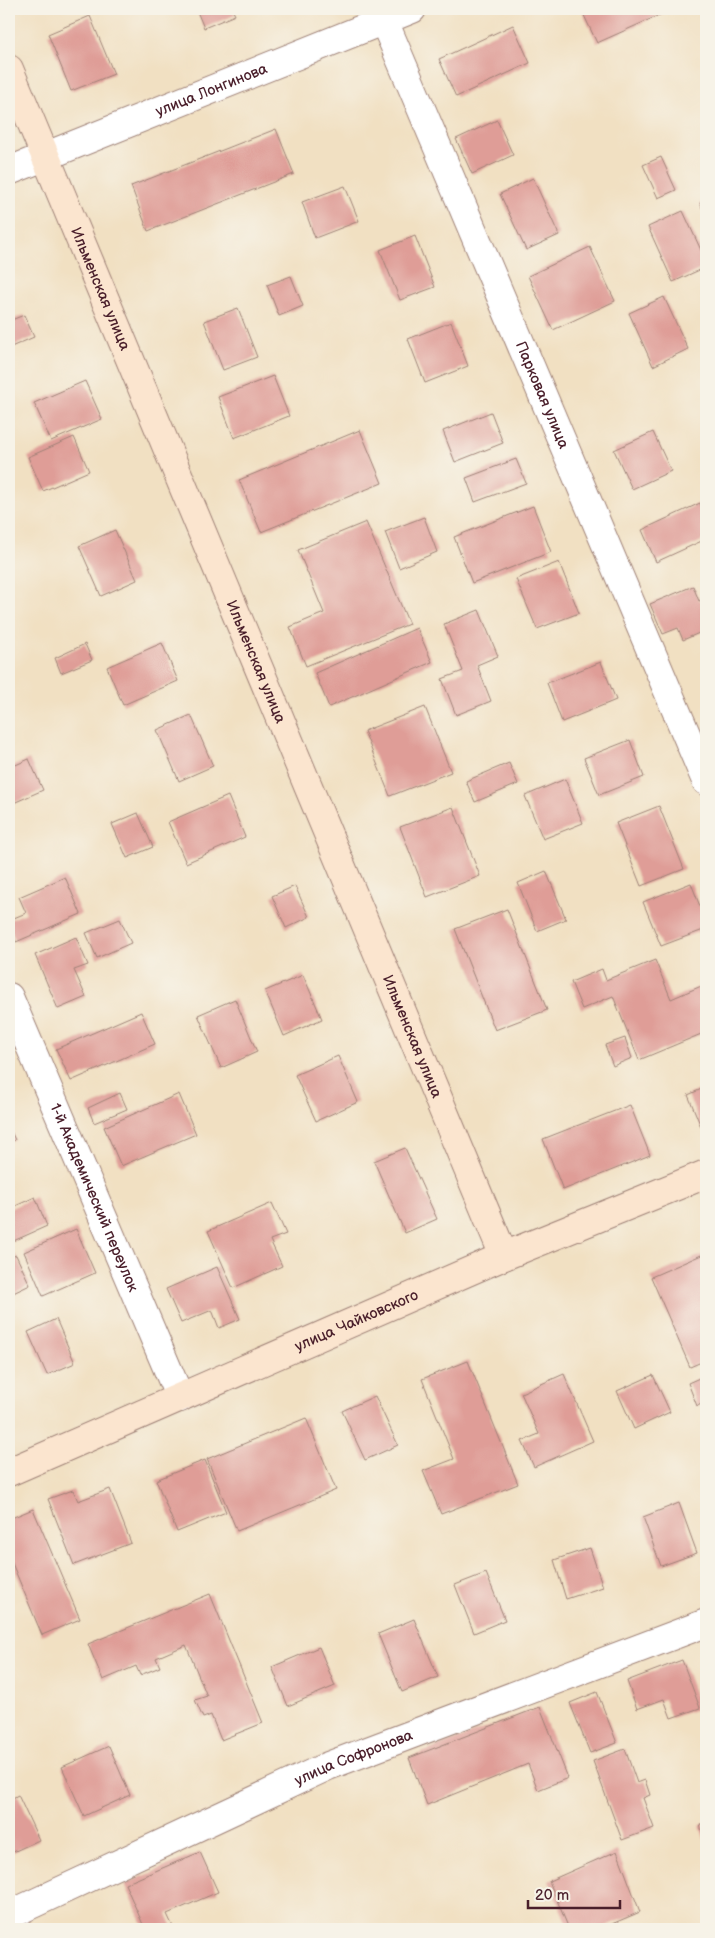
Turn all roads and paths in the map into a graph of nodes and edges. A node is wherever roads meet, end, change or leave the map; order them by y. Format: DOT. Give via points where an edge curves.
graph roads {
  1 [pos="412,9"];
  2 [pos="382,15"];
  3 [pos="9,69"];
  4 [pos="46,156"];
  5 [pos="9,171"];
  6 [pos="706,781"];
  7 [pos="9,997"];
  8 [pos="706,1174"];
  9 [pos="504,1256"];
  10 [pos="180,1398"];
  11 [pos="9,1472"];
  12 [pos="706,1623"];
  13 [pos="9,1915"];
  1 -- 2 [label="street, улица Лонгинова"];
  2 -- 4 [label="street, улица Лонгинова"];
  2 -- 6 [label="street, Парковая улица"];
  3 -- 4 [label="main road, Ильменская улица"];
  4 -- 5 [label="street, улица Лонгинова"];
  4 -- 9 [label="main road, Ильменская улица"];
  7 -- 10 [label="street, 1-й Академический переулок"];
  8 -- 9 [label="main road, улица Чайковского"];
  9 -- 10 [label="main road, улица Чайковского"];
  10 -- 11 [label="main road, улица Чайковского"];
  12 -- 13 [label="street, улица Софронова" via="328,1766"];
}
